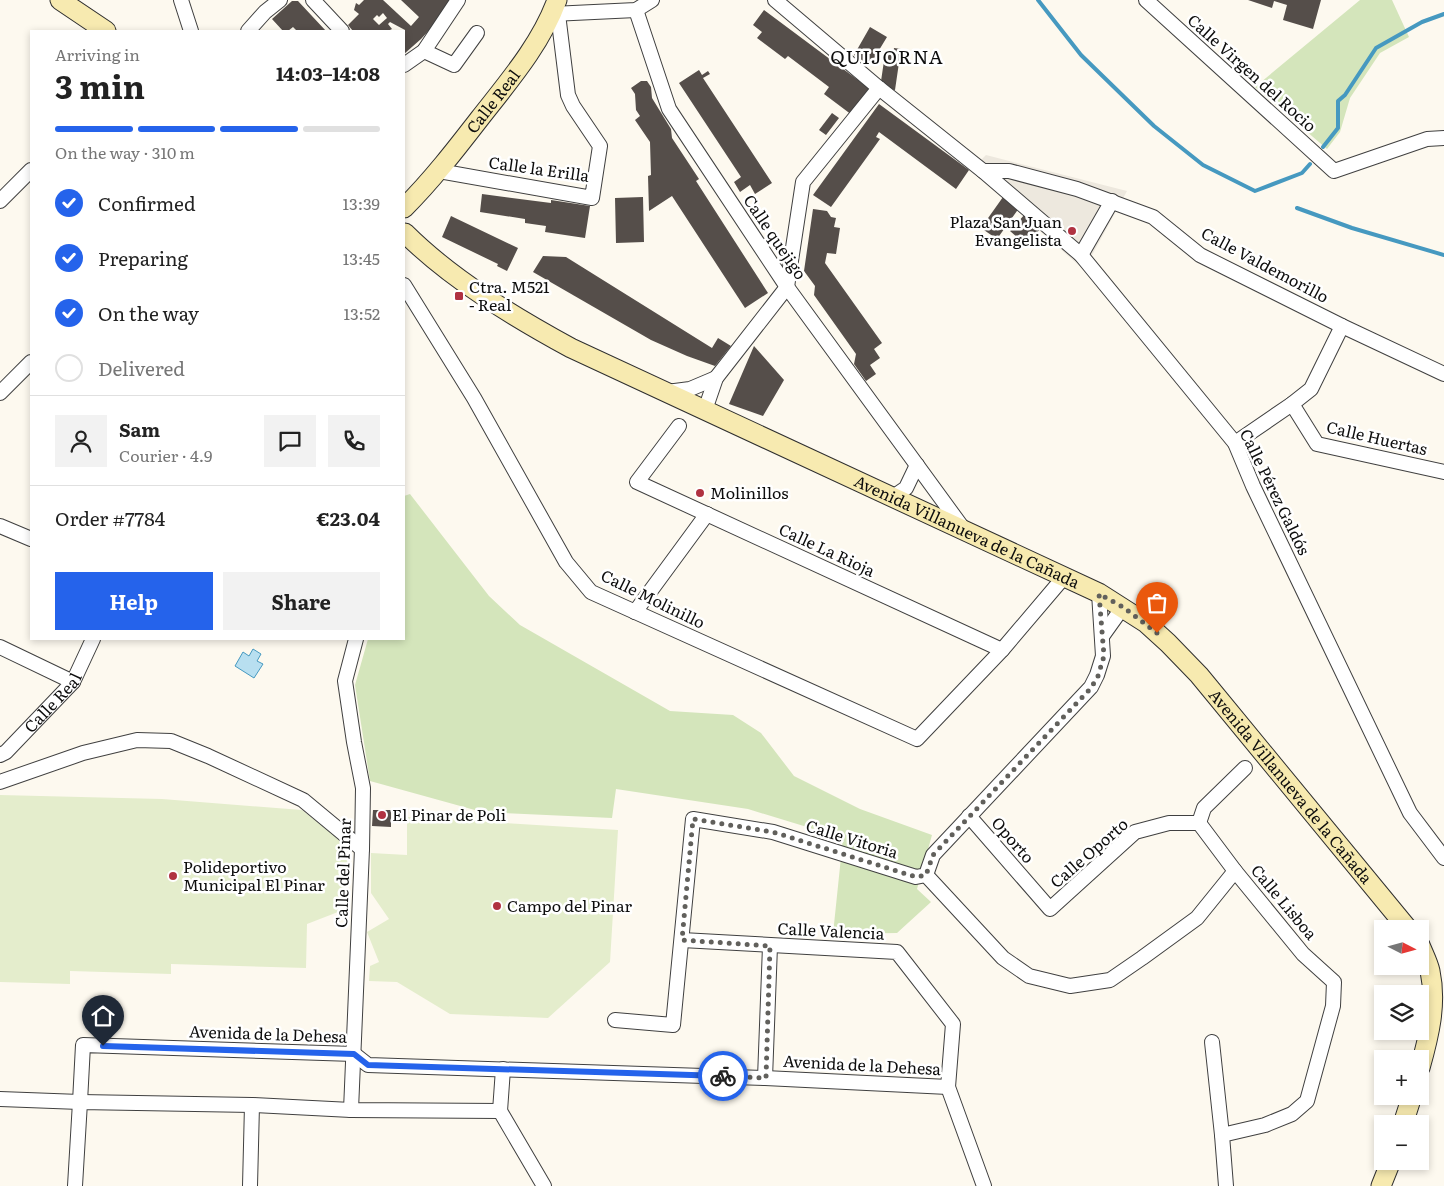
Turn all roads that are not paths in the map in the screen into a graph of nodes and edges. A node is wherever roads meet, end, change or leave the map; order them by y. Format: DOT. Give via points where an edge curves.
graph roads {
  1 [pos="60,0"];
  2 [pos="181,0"];
  3 [pos="280,0"];
  4 [pos="313,0"];
  5 [pos="458,0"];
  6 [pos="652,0"];
  7 [pos="775,0"];
  8 [pos="1146,0"];
  9 [pos="628,7"];
  10 [pos="556,9"];
  11 [pos="105,30"];
  12 [pos="191,30"];
  13 [pos="249,30"];
  14 [pos="341,30"];
  15 [pos="477,33"];
  16 [pos="424,51"];
  17 [pos="405,64"];
  18 [pos="879,88"];
  19 [pos="1444,138"];
  20 [pos="30,171"];
  21 [pos="438,171"];
  22 [pos="983,171"];
  23 [pos="0,201"];
  24 [pos="1112,201"];
  25 [pos="410,202"];
  26 [pos="409,235"];
  27 [pos="1081,255"];
  28 [pos="405,287"];
  29 [pos="787,287"];
  30 [pos="1342,326"];
  31 [pos="30,363"];
  32 [pos="1444,374"];
  33 [pos="716,378"];
  34 [pos="665,392"];
  35 [pos="0,393"];
  36 [pos="1292,404"];
  37 [pos="705,410"];
  38 [pos="679,426"];
  39 [pos="1235,442"];
  40 [pos="917,465"];
  41 [pos="1444,472"];
  42 [pos="893,497"];
  43 [pos="707,514"];
  44 [pos="0,526"];
  45 [pos="965,531"];
  46 [pos="30,539"];
  47 [pos="1064,577"];
  48 [pos="1099,594"];
  49 [pos="1123,607"];
  50 [pos="635,612"];
  51 [pos="1103,635"];
  52 [pos="93,640"];
  53 [pos="356,640"];
  54 [pos="0,647"];
  55 [pos="1002,650"];
  56 [pos="73,682"];
  57 [pos="0,755"];
  58 [pos="1245,768"];
  59 [pos="0,782"];
  60 [pos="969,816"];
  61 [pos="1199,823"];
  62 [pos="362,850"];
  63 [pos="1444,858"];
  64 [pos="1234,870"];
  65 [pos="926,875"];
  66 [pos="1050,909"];
  67 [pos="1401,920"];
  68 [pos="682,940"];
  69 [pos="770,946"];
  70 [pos="1429,969"];
  71 [pos="615,1020"];
  72 [pos="1212,1042"];
  73 [pos="1424,1050"];
  74 [pos="354,1054"];
  75 [pos="503,1069"];
  76 [pos="766,1078"];
  77 [pos="948,1087"];
  78 [pos="0,1100"];
  79 [pos="80,1102"];
  80 [pos="252,1105"];
  81 [pos="351,1110"];
  82 [pos="500,1111"];
  83 [pos="1222,1135"];
  84 [pos="1387,1170"];
  85 [pos="75,1186"];
  86 [pos="250,1186"];
  87 [pos="544,1186"];
  88 [pos="984,1186"];
  89 [pos="1226,1186"];
  90 [pos="1381,1186"];
  1 -- 11 [label="main road"];
  2 -- 12 [label="street"];
  3 -- 13 [label="street"];
  4 -- 14 [label="street"];
  5 -- 16 [label="street"];
  6 -- 9 [label="street"];
  7 -- 18 [label="street, Calle Pérez Galdós"];
  8 -- 19 [label="street, Calle Virgen del Rocio" via="1334,171 1427,139"];
  9 -- 10 [label="street"];
  9 -- 29 [label="street, Calle quejigo" via="669,109"];
  10 -- 21 [label="main road, Calle Real" via="513,76"];
  10 -- 21 [label="street, Calle la Erilla" via="568,95 600,146 592,198"];
  15 -- 16 [label="street" via="454,66"];
  16 -- 17 [label="street"];
  18 -- 22 [label="street, Calle Pérez Galdós"];
  18 -- 29 [label="street" via="802,182"];
  20 -- 23 [label="street"];
  21 -- 25 [label="main road, Calle Real"];
  22 -- 24 [label="street, Calle Valdemorillo" via="1009,171"];
  22 -- 27 [label="street, Calle Pérez Galdós"];
  24 -- 27 [label="street"];
  24 -- 30 [label="street, Calle Valdemorillo" via="1153,217 1200,254"];
  25 -- 26 [label="main road, Calle Real"];
  26 -- 34 [label="main road, Avenida Villanueva de la Cañada" via="484,280 609,364"];
  27 -- 39 [label="street, Calle Pérez Galdós"];
  28 -- 50 [label="street, Calle Molinillo" via="474,398 566,562 592,592"];
  29 -- 33 [label="street"];
  29 -- 40 [label="street, Calle quejigo"];
  30 -- 32 [label="street, Calle Valdemorillo"];
  30 -- 36 [label="street" via="1311,389"];
  31 -- 35 [label="street"];
  33 -- 34 [label="street" via="690,389"];
  33 -- 37 [label="street"];
  34 -- 37 [label="main road, Avenida Villanueva de la Cañada"];
  36 -- 39 [label="street"];
  36 -- 41 [label="street, Calle Huertas" via="1318,444"];
  37 -- 42 [label="main road, Avenida Villanueva de la Cañada"];
  38 -- 43 [label="street, Calle La Rioja" via="637,482"];
  39 -- 63 [label="street, Calle Pérez Galdós" via="1410,813"];
  40 -- 42 [label="street" via="906,488"];
  40 -- 45 [label="street, Calle quejigo"];
  42 -- 45 [label="main road, Avenida Villanueva de la Cañada"];
  43 -- 50 [label="street"];
  43 -- 55 [label="street, Calle La Rioja"];
  44 -- 46 [label="street"];
  45 -- 47 [label="main road, Avenida Villanueva de la Cañada"];
  47 -- 48 [label="main road, Avenida Villanueva de la Cañada"];
  47 -- 55 [label="street"];
  48 -- 49 [label="main road, Avenida Villanueva de la Cañada"];
  48 -- 51 [label="street"];
  49 -- 51 [label="street"];
  49 -- 67 [label="main road, Avenida Villanueva de la Cañada" via="1146,623 1199,675"];
  50 -- 55 [label="street, Calle Molinillo" via="917,739"];
  51 -- 60 [label="street" via="1104,656 1091,688"];
  52 -- 56 [label="street, Calle Real"];
  53 -- 62 [label="street, Calle del Pinar" via="345,682 363,788"];
  54 -- 56 [label="street"];
  56 -- 57 [label="street, Calle Real"];
  58 -- 61 [label="street" via="1204,808"];
  59 -- 62 [label="street" via="83,753 137,740 171,741 303,800"];
  60 -- 65 [label="street" via="933,855"];
  60 -- 66 [label="street, Oporto"];
  61 -- 64 [label="street"];
  61 -- 66 [label="street, Calle Oporto" via="1169,822 1135,832"];
  62 -- 74 [label="street, Calle del Pinar"];
  64 -- 65 [label="street, Calle Lisboa" via="1197,918 1142,958 1110,980 1070,986 1029,976 1002,958"];
  64 -- 83 [label="street, Calle Lisboa" via="1304,954 1334,982 1334,1006 1307,1101 1292,1114 1265,1125"];
  65 -- 68 [label="street, Calle Vitoria" via="916,877 773,832 693,819"];
  68 -- 69 [label="street, Calle Valencia"];
  68 -- 71 [label="street, Calle Vitoria" via="673,1025"];
  69 -- 76 [label="street"];
  69 -- 77 [label="street, Calle Valencia" via="897,952 953,1024"];
  70 -- 73 [label="main road" via="1433,992 1432,1018"];
  72 -- 83 [label="street"];
  74 -- 75 [label="street, Avenida de la Dehesa" via="368,1065"];
  74 -- 79 [label="street, Avenida de la Dehesa" via="84,1046"];
  74 -- 81 [label="street, Calle del Pinar"];
  75 -- 76 [label="street, Avenida de la Dehesa"];
  75 -- 82 [label="street"];
  76 -- 77 [label="street, Avenida de la Dehesa"];
  77 -- 88 [label="street, Calle Valencia"];
  78 -- 79 [label="street"];
  79 -- 80 [label="street"];
  79 -- 85 [label="street"];
  80 -- 81 [label="street"];
  80 -- 86 [label="street"];
  81 -- 82 [label="street"];
  82 -- 87 [label="street"];
  83 -- 89 [label="street"];
  84 -- 90 [label="main road"];
}
